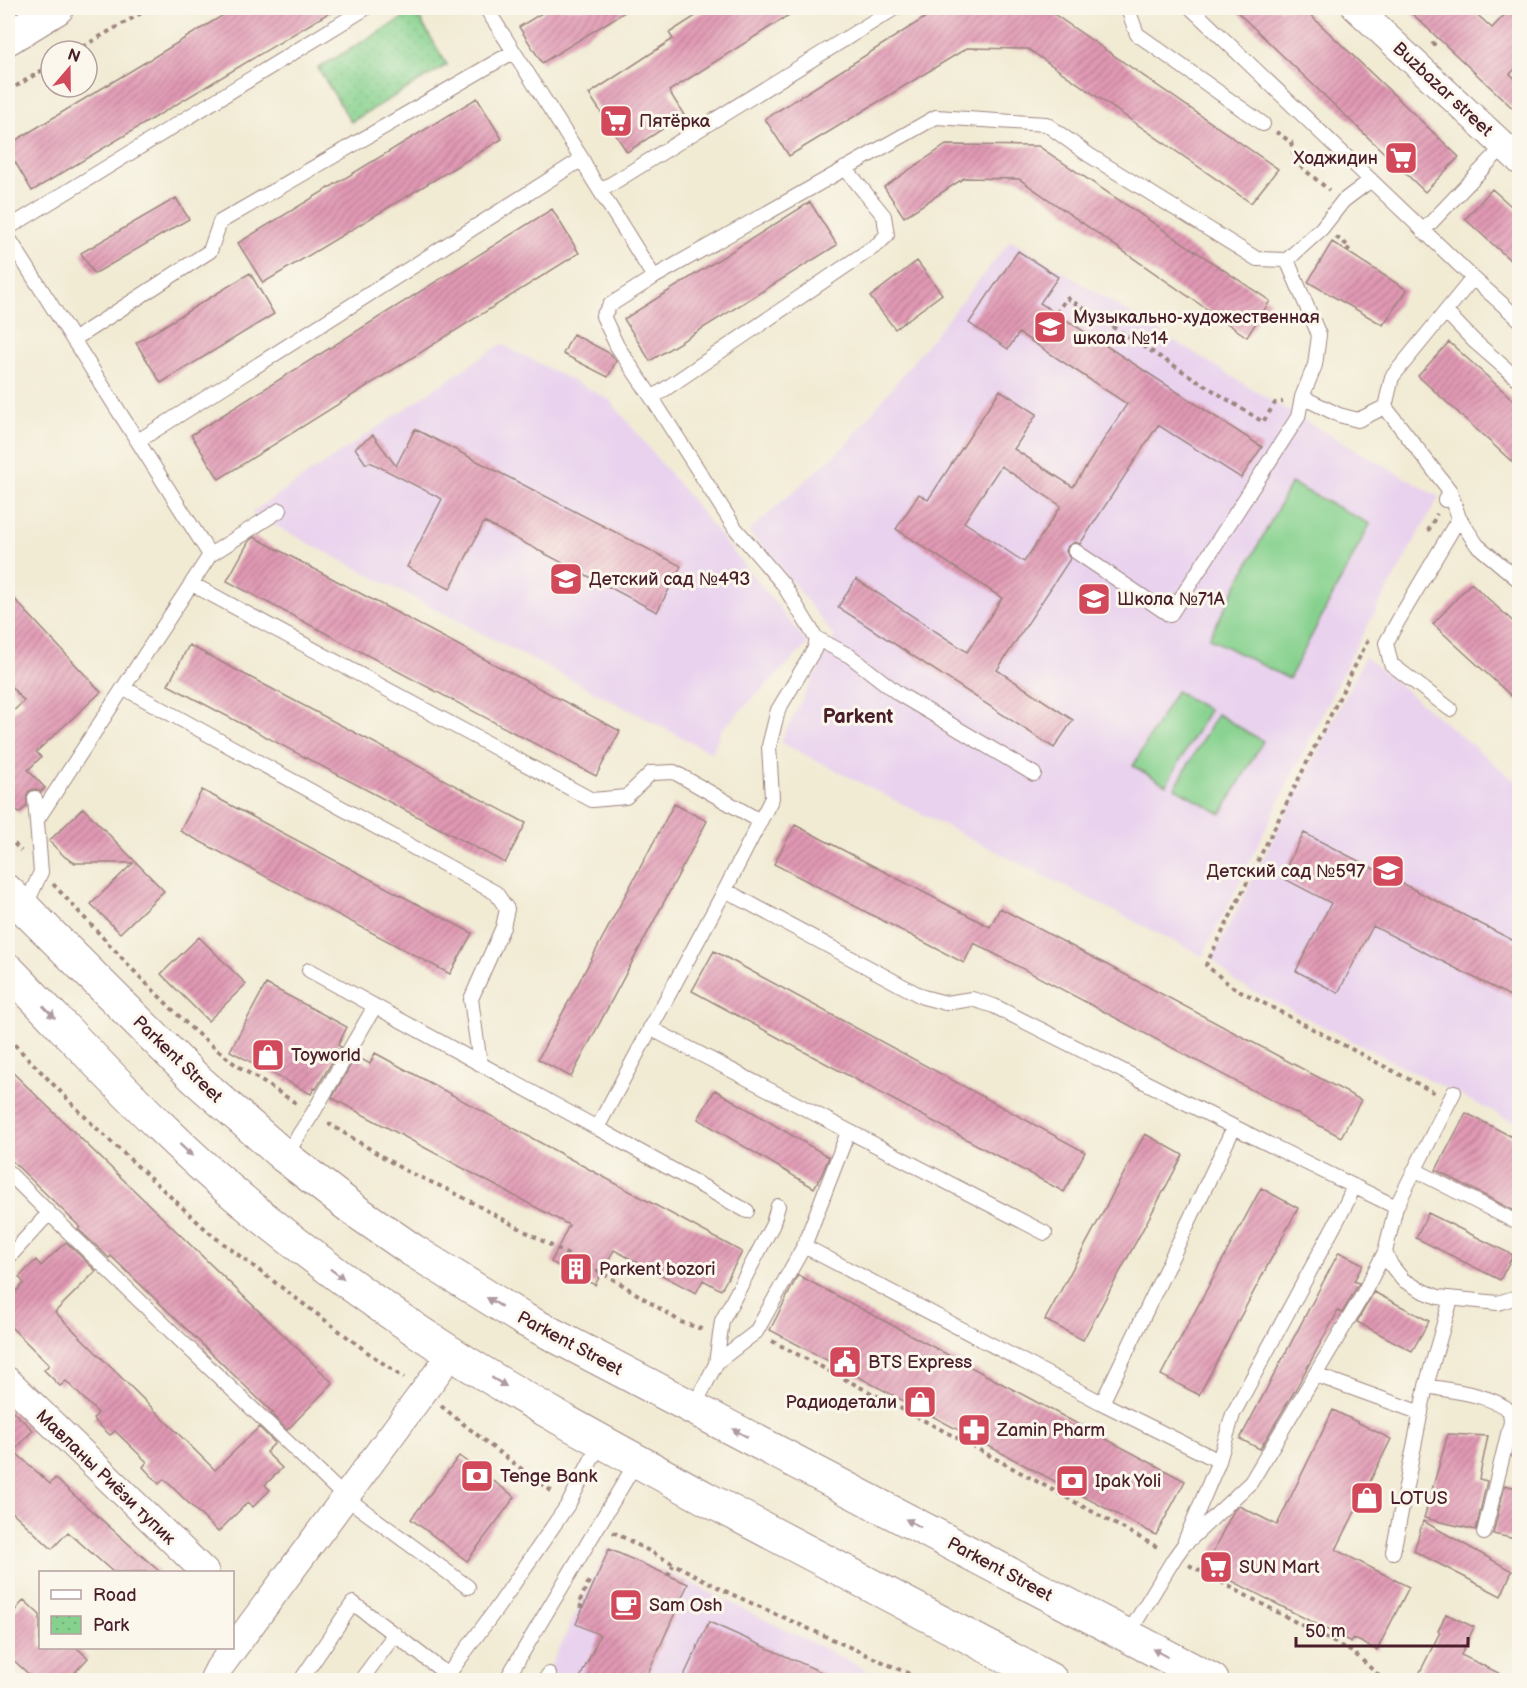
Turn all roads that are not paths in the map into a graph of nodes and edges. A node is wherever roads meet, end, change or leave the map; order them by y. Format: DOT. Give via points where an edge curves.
graph roads {
  1 [pos="57,8"];
  2 [pos="366,8"];
  3 [pos="486,8"];
  4 [pos="894,8"];
  5 [pos="1129,8"];
  6 [pos="1191,8"];
  7 [pos="1356,8"];
  8 [pos="8,38"];
  9 [pos="513,52"];
  10 [pos="1263,124"];
  11 [pos="1512,153"];
  12 [pos="582,159"];
  13 [pos="845,168"];
  14 [pos="1371,180"];
  15 [pos="600,191"];
  16 [pos="8,228"];
  17 [pos="1423,231"];
  18 [pos="8,237"];
  19 [pos="1287,260"];
  20 [pos="654,277"];
  21 [pos="1473,278"];
  22 [pos="1446,312"];
  23 [pos="1520,320"];
  24 [pos="73,340"];
  25 [pos="1520,381"];
  26 [pos="1302,397"];
  27 [pos="652,398"];
  28 [pos="1385,407"];
  29 [pos="138,441"];
  30 [pos="280,510"];
  31 [pos="1459,518"];
  32 [pos="1075,551"];
  33 [pos="210,555"];
  34 [pos="1520,581"];
  35 [pos="192,584"];
  36 [pos="816,638"];
  37 [pos="124,688"];
  38 [pos="1450,709"];
  39 [pos="1034,774"];
  40 [pos="35,798"];
  41 [pos="37,820"];
  42 [pos="760,821"];
  43 [pos="725,890"];
  44 [pos="16,901"];
  45 [pos="8,970"];
  46 [pos="309,970"];
  47 [pos="375,1006"];
  48 [pos="650,1028"];
  49 [pos="480,1064"];
  50 [pos="1452,1096"];
  51 [pos="1234,1127"];
  52 [pos="597,1128"];
  53 [pos="848,1132"];
  54 [pos="284,1156"];
  55 [pos="1415,1170"];
  56 [pos="8,1172"];
  57 [pos="1354,1186"];
  58 [pos="778,1206"];
  59 [pos="1396,1207"];
  60 [pos="747,1211"];
  61 [pos="49,1213"];
  62 [pos="1520,1224"];
  63 [pos="1045,1233"];
  64 [pos="804,1246"];
  65 [pos="1385,1252"];
  66 [pos="8,1258"];
  67 [pos="1520,1283"];
  68 [pos="1516,1297"];
  69 [pos="1451,1299"];
  70 [pos="452,1353"];
  71 [pos="716,1363"];
  72 [pos="1316,1375"];
  73 [pos="8,1381"];
  74 [pos="1426,1386"];
  75 [pos="1102,1403"];
  76 [pos="693,1408"];
  77 [pos="1420,1413"];
  78 [pos="601,1441"];
  79 [pos="637,1461"];
  80 [pos="1219,1461"];
  81 [pos="345,1497"];
  82 [pos="1484,1533"];
  83 [pos="1179,1551"];
  84 [pos="1393,1552"];
  85 [pos="204,1571"];
  86 [pos="468,1587"];
  87 [pos="395,1634"];
  88 [pos="1127,1636"];
  89 [pos="234,1648"];
  90 [pos="233,1649"];
  91 [pos="446,1678"];
  92 [pos="213,1680"];
  93 [pos="301,1680"];
  94 [pos="361,1680"];
  95 [pos="506,1680"];
  96 [pos="1051,1680"];
  97 [pos="1212,1680"];
  1 -- 8 [label="main road"];
  2 -- 16 [label="lane"];
  3 -- 9 [label="lane"];
  4 -- 15 [label="lane"];
  5 -- 10 [label="lane" via="1137,34"];
  6 -- 14 [label="lane"];
  7 -- 11 [label="street, Buzbazar street"];
  9 -- 12 [label="lane"];
  9 -- 24 [label="lane" via="220,222 210,251"];
  11 -- 17 [label="lane"];
  12 -- 15 [label="lane"];
  12 -- 29 [label="lane"];
  13 -- 19 [label="lane" via="936,117 1046,124 1257,260"];
  13 -- 20 [label="lane"];
  13 -- 27 [label="lane" via="884,216 888,235"];
  14 -- 17 [label="lane"];
  14 -- 19 [label="lane" via="1343,201 1322,228"];
  15 -- 20 [label="lane"];
  17 -- 21 [label="lane"];
  18 -- 24 [label="lane"];
  19 -- 26 [label="lane" via="1318,336 1315,364"];
  20 -- 27 [label="lane" via="610,305 603,316 617,346"];
  21 -- 22 [label="lane"];
  21 -- 23 [label="lane"];
  22 -- 25 [label="lane"];
  22 -- 28 [label="lane" via="1392,377"];
  24 -- 29 [label="lane"];
  26 -- 28 [label="lane" via="1358,420"];
  26 -- 32 [label="lane" via="1298,417 1170,615"];
  27 -- 36 [label="lane" via="735,528 783,584"];
  28 -- 31 [label="lane"];
  29 -- 33 [label="lane"];
  30 -- 33 [label="lane"];
  31 -- 34 [label="lane" via="1477,545"];
  31 -- 38 [label="lane" via="1386,644 1391,664"];
  33 -- 35 [label="lane"];
  35 -- 37 [label="lane"];
  35 -- 42 [label="lane" via="592,800 626,797 651,774 674,772"];
  36 -- 39 [label="lane" via="850,656 900,694"];
  36 -- 42 [label="lane" via="814,650 778,710 769,746 772,798"];
  37 -- 41 [label="lane"];
  37 -- 49 [label="lane" via="496,893 507,909 503,927 471,999"];
  40 -- 41 [label="lane"];
  41 -- 44 [label="lane" via="41,872"];
  42 -- 43 [label="lane"];
  43 -- 48 [label="lane"];
  43 -- 51 [label="lane" via="923,997 946,1003 972,999 994,1006"];
  44 -- 54 [label="main road, Parkent Street" via="195,1078"];
  45 -- 70 [label="main road, one-way" via="223,1184 360,1292"];
  46 -- 47 [label="lane"];
  47 -- 49 [label="lane"];
  47 -- 54 [label="lane"];
  48 -- 52 [label="lane"];
  48 -- 53 [label="lane"];
  49 -- 52 [label="lane"];
  50 -- 55 [label="lane"];
  51 -- 57 [label="lane"];
  51 -- 75 [label="lane"];
  52 -- 60 [label="lane"];
  53 -- 63 [label="lane"];
  53 -- 64 [label="lane"];
  76 -- 54 [label="main road, Parkent Street, one-way" via="467,1286 357,1212"];
  55 -- 59 [label="lane"];
  55 -- 62 [label="lane"];
  56 -- 61 [label="lane"];
  57 -- 59 [label="lane"];
  57 -- 80 [label="lane" via="1233,1414"];
  58 -- 71 [label="lane" via="772,1226 722,1321"];
  59 -- 65 [label="lane"];
  61 -- 66 [label="lane"];
  61 -- 81 [label="lane"];
  64 -- 71 [label="lane" via="756,1332"];
  64 -- 75 [label="lane"];
  65 -- 69 [label="lane" via="1403,1280"];
  65 -- 72 [label="lane"];
  67 -- 68 [label="lane"];
  68 -- 69 [label="lane" via="1498,1303"];
  69 -- 74 [label="lane"];
  70 -- 78 [label="main road, one-way"];
  70 -- 81 [label="street"];
  71 -- 76 [label="lane"];
  72 -- 77 [label="lane"];
  72 -- 83 [label="lane" via="1251,1482"];
  73 -- 85 [label="street, Мавланы Риёзи тупик"];
  74 -- 77 [label="lane"];
  74 -- 82 [label="lane" via="1490,1399 1510,1411 1511,1422"];
  75 -- 80 [label="lane"];
  88 -- 76 [label="main road, Parkent Street, one-way"];
  77 -- 84 [label="lane"];
  78 -- 79 [label="main road"];
  78 -- 91 [label="lane" via="569,1503"];
  79 -- 95 [label="lane"];
  79 -- 96 [label="main road"];
  80 -- 83 [label="lane"];
  81 -- 86 [label="lane"];
  81 -- 89 [label="street"];
  83 -- 88 [label="lane"];
  87 -- 91 [label="lane"];
  87 -- 93 [label="lane" via="353,1603"];
  87 -- 94 [label="lane"];
  97 -- 88 [label="main road, Parkent Street, one-way"];
  90 -- 92 [label="street"];
}
